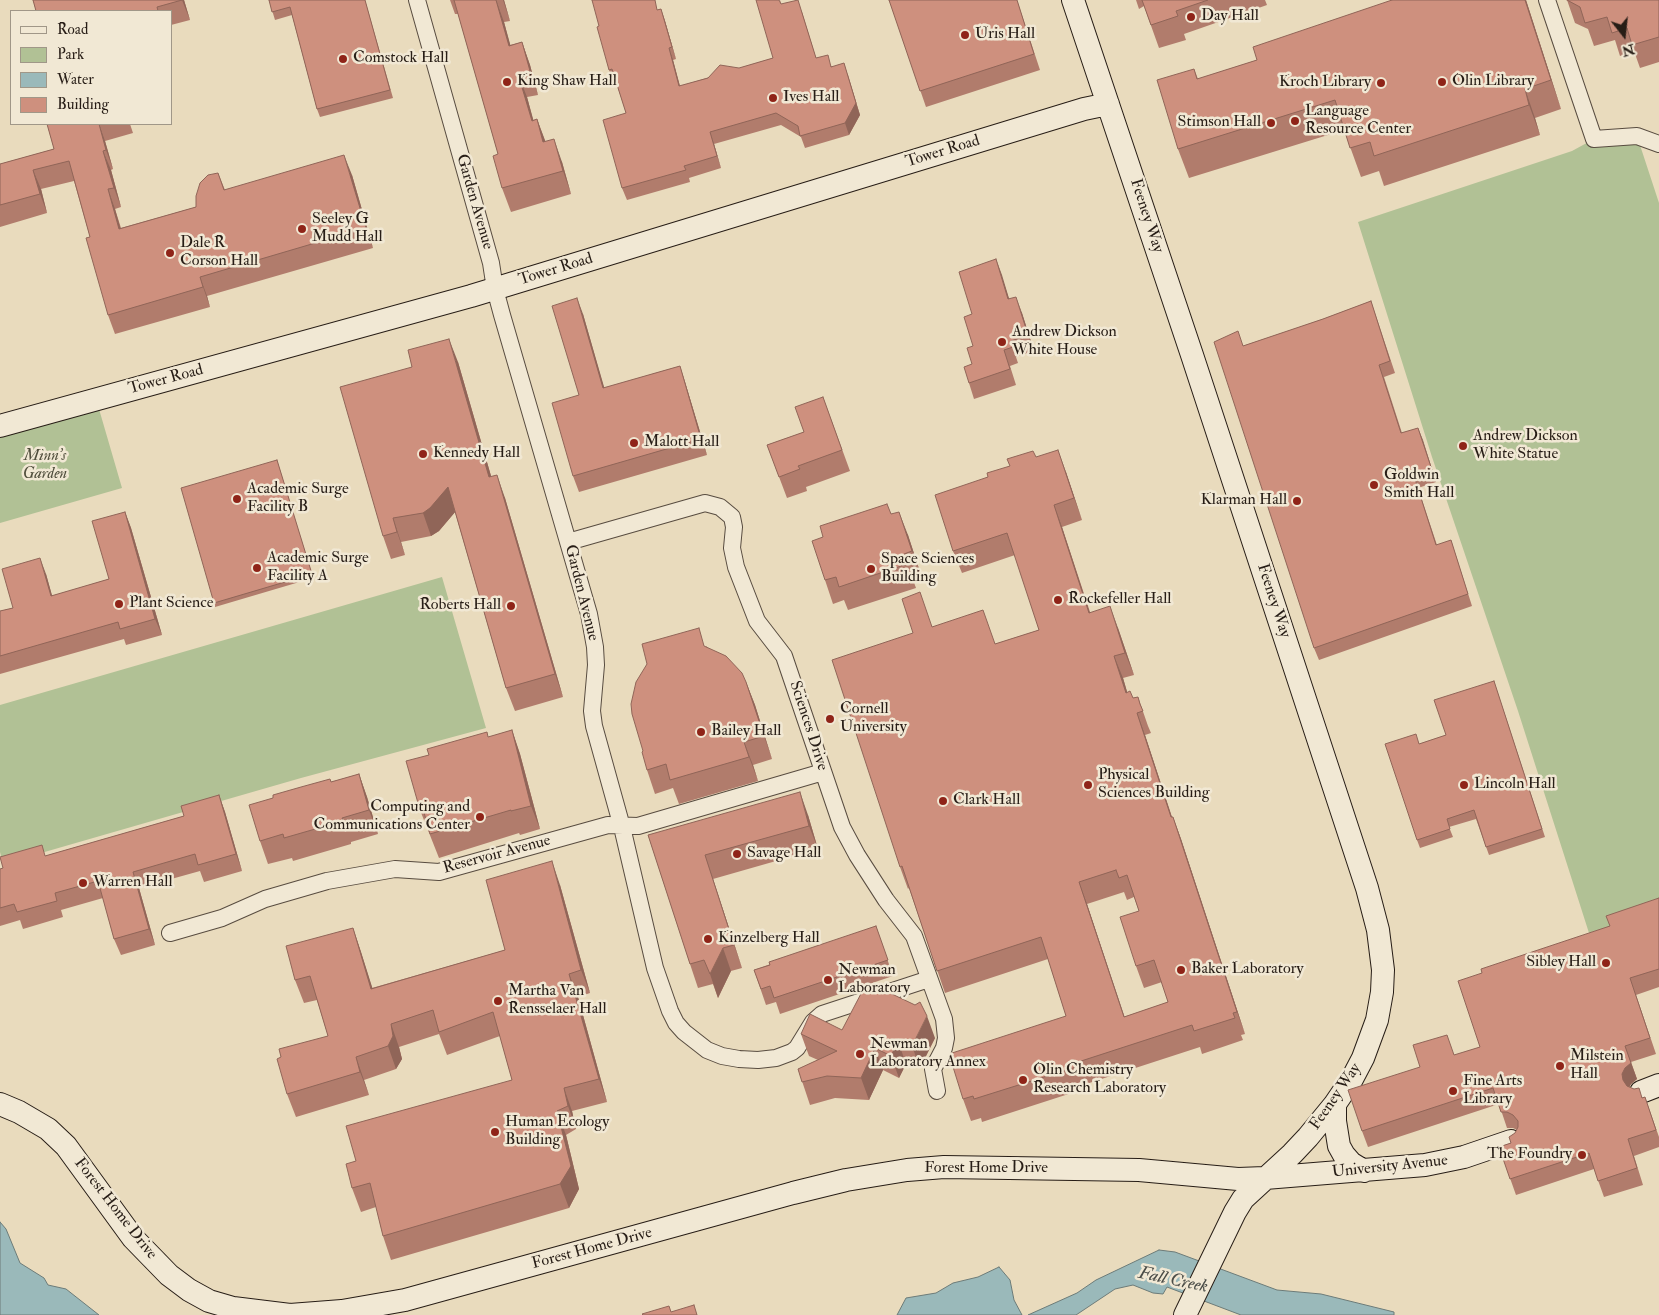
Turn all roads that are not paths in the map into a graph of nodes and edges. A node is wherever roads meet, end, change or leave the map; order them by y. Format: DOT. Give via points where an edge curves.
graph roads {
  1 [pos="417,0"];
  2 [pos="1073,0"];
  3 [pos="1547,0"];
  4 [pos="1108,104"];
  5 [pos="1659,144"];
  6 [pos="495,289"];
  7 [pos="0,426"];
  8 [pos="568,542"];
  9 [pos="824,772"];
  10 [pos="622,827"];
  11 [pos="170,933"];
  12 [pos="929,979"];
  13 [pos="937,1091"];
  14 [pos="0,1104"];
  15 [pos="1335,1104"];
  16 [pos="1511,1141"];
  17 [pos="1364,1171"];
  18 [pos="1265,1178"];
  19 [pos="1185,1315"];
  1 -- 6 [label="street, Garden Avenue" via="491,263"];
  2 -- 4 [label="street, Feeney Way"];
  3 -- 5 [label="street" via="1594,139 1637,136"];
  4 -- 6 [label="street, Tower Road"];
  4 -- 15 [label="street, Feeney Way" via="1297,674 1378,930 1383,978 1378,1015 1363,1058"];
  6 -- 7 [label="street, Tower Road"];
  6 -- 8 [label="street, Garden Avenue"];
  8 -- 9 [label="street, Sciences Drive" via="700,504 711,504 728,513 734,522 732,548 739,575 757,621 784,656"];
  8 -- 10 [label="street, Garden Avenue" via="592,631 596,665 594,726"];
  9 -- 10 [label="street, Reservoir Avenue" via="638,826"];
  9 -- 12 [label="street, Sciences Drive" via="849,841 899,919 911,931"];
  10 -- 11 [label="street, Reservoir Avenue" via="608,825 439,872 395,869 327,881"];
  10 -- 12 [label="street, Garden Avenue" via="665,1001 676,1023 707,1050 738,1059 776,1058 797,1048 812,1022 822,1014"];
  12 -- 13 [label="street, Sciences Drive" via="945,1027 944,1048 933,1069"];
  14 -- 18 [label="street, Forest Home Drive" via="48,1129 66,1146 134,1238 169,1275 189,1290 209,1301 233,1308 290,1315 342,1311 405,1300 794,1193 907,1170 944,1167 1129,1170 1238,1179"];
  15 -- 17 [label="street" via="1339,1146 1351,1162"];
  15 -- 18 [label="street, Feeney Way" via="1292,1154"];
  16 -- 17 [label="street, University Avenue" via="1446,1162"];
  17 -- 18 [label="street, University Avenue"];
  18 -- 19 [label="street, Feeney Way" via="1243,1199 1235,1212"];
}
